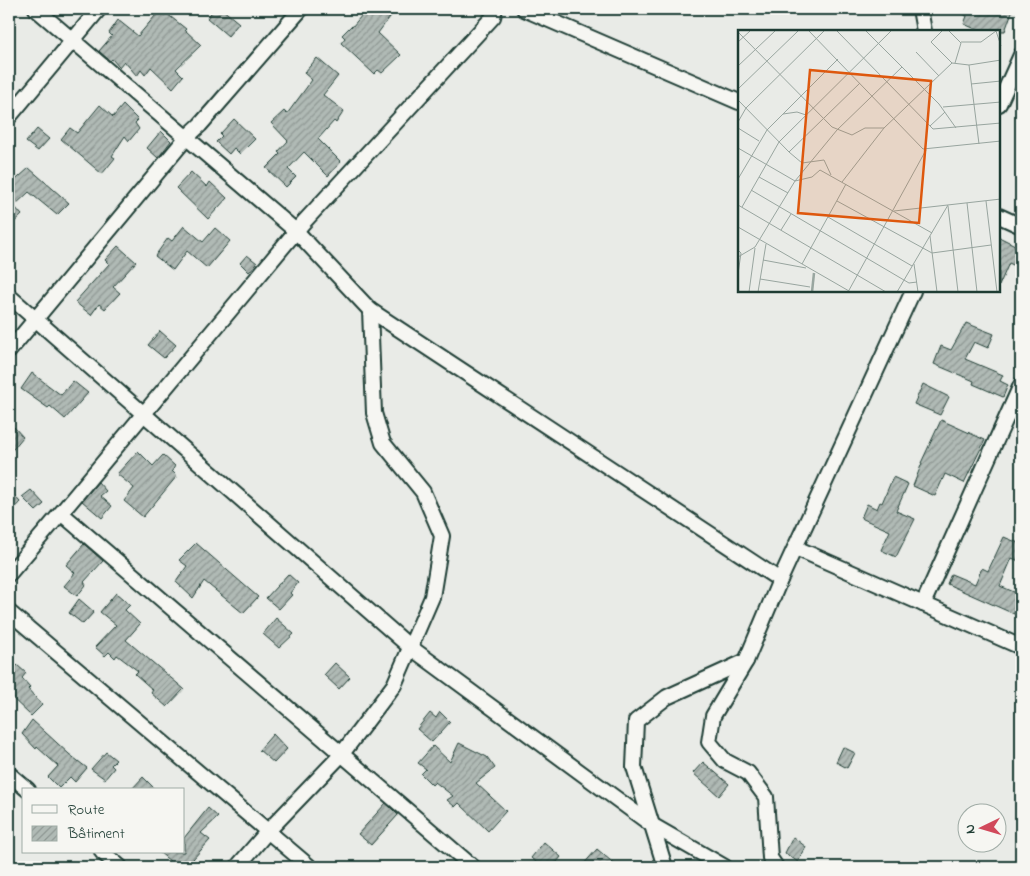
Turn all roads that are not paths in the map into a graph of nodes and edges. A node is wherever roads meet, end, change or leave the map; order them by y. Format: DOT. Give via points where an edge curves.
graph roads {
  1 [pos="36,9"];
  2 [pos="99,9"];
  3 [pos="301,9"];
  4 [pos="495,9"];
  5 [pos="524,9"];
  6 [pos="920,9"];
  7 [pos="924,30"];
  8 [pos="72,40"];
  9 [pos="1021,55"];
  10 [pos="738,102"];
  11 [pos="1000,102"];
  12 [pos="9,117"];
  13 [pos="186,137"];
  14 [pos="1000,216"];
  15 [pos="1021,226"];
  16 [pos="297,232"];
  17 [pos="913,292"];
  18 [pos="9,296"];
  19 [pos="370,310"];
  20 [pos="35,319"];
  21 [pos="9,352"];
  22 [pos="1021,385"];
  23 [pos="144,414"];
  24 [pos="61,514"];
  25 [pos="796,548"];
  26 [pos="9,574"];
  27 [pos="780,580"];
  28 [pos="924,604"];
  29 [pos="9,612"];
  30 [pos="410,647"];
  31 [pos="1021,647"];
  32 [pos="746,661"];
  33 [pos="341,755"];
  34 [pos="9,774"];
  35 [pos="26,788"];
  36 [pos="652,825"];
  37 [pos="268,831"];
  38 [pos="104,854"];
  39 [pos="120,867"];
  40 [pos="237,867"];
  41 [pos="310,867"];
  42 [pos="473,867"];
  43 [pos="665,867"];
  44 [pos="725,867"];
  45 [pos="776,867"];
  1 -- 8 [label="street"];
  2 -- 8 [label="street"];
  3 -- 13 [label="street"];
  4 -- 16 [label="street" via="494,18"];
  5 -- 10 [label="street"];
  6 -- 7 [label="street"];
  8 -- 12 [label="street"];
  8 -- 13 [label="street"];
  9 -- 11 [label="street"];
  13 -- 16 [label="street"];
  13 -- 20 [label="street"];
  14 -- 15 [label="street"];
  16 -- 19 [label="street"];
  16 -- 23 [label="street"];
  17 -- 25 [label="street"];
  18 -- 20 [label="street"];
  19 -- 27 [label="street"];
  19 -- 30 [label="street" via="374,413 383,443 423,492 442,536 432,597"];
  20 -- 21 [label="street"];
  20 -- 23 [label="street"];
  22 -- 28 [label="street"];
  23 -- 24 [label="street"];
  23 -- 30 [label="street"];
  24 -- 26 [label="street"];
  24 -- 33 [label="street"];
  25 -- 27 [label="street"];
  25 -- 28 [label="street"];
  27 -- 32 [label="street"];
  28 -- 31 [label="street"];
  29 -- 37 [label="street"];
  30 -- 33 [label="street" via="394,685"];
  30 -- 36 [label="street"];
  32 -- 36 [label="street" via="667,697 636,721 634,767"];
  32 -- 45 [label="street" via="713,716 710,742 725,760 748,773 766,797 770,858"];
  33 -- 37 [label="street"];
  33 -- 42 [label="street"];
  34 -- 35 [label="street"];
  36 -- 43 [label="street"];
  36 -- 44 [label="street"];
  37 -- 40 [label="street"];
  37 -- 41 [label="street"];
  38 -- 39 [label="street"];
}
